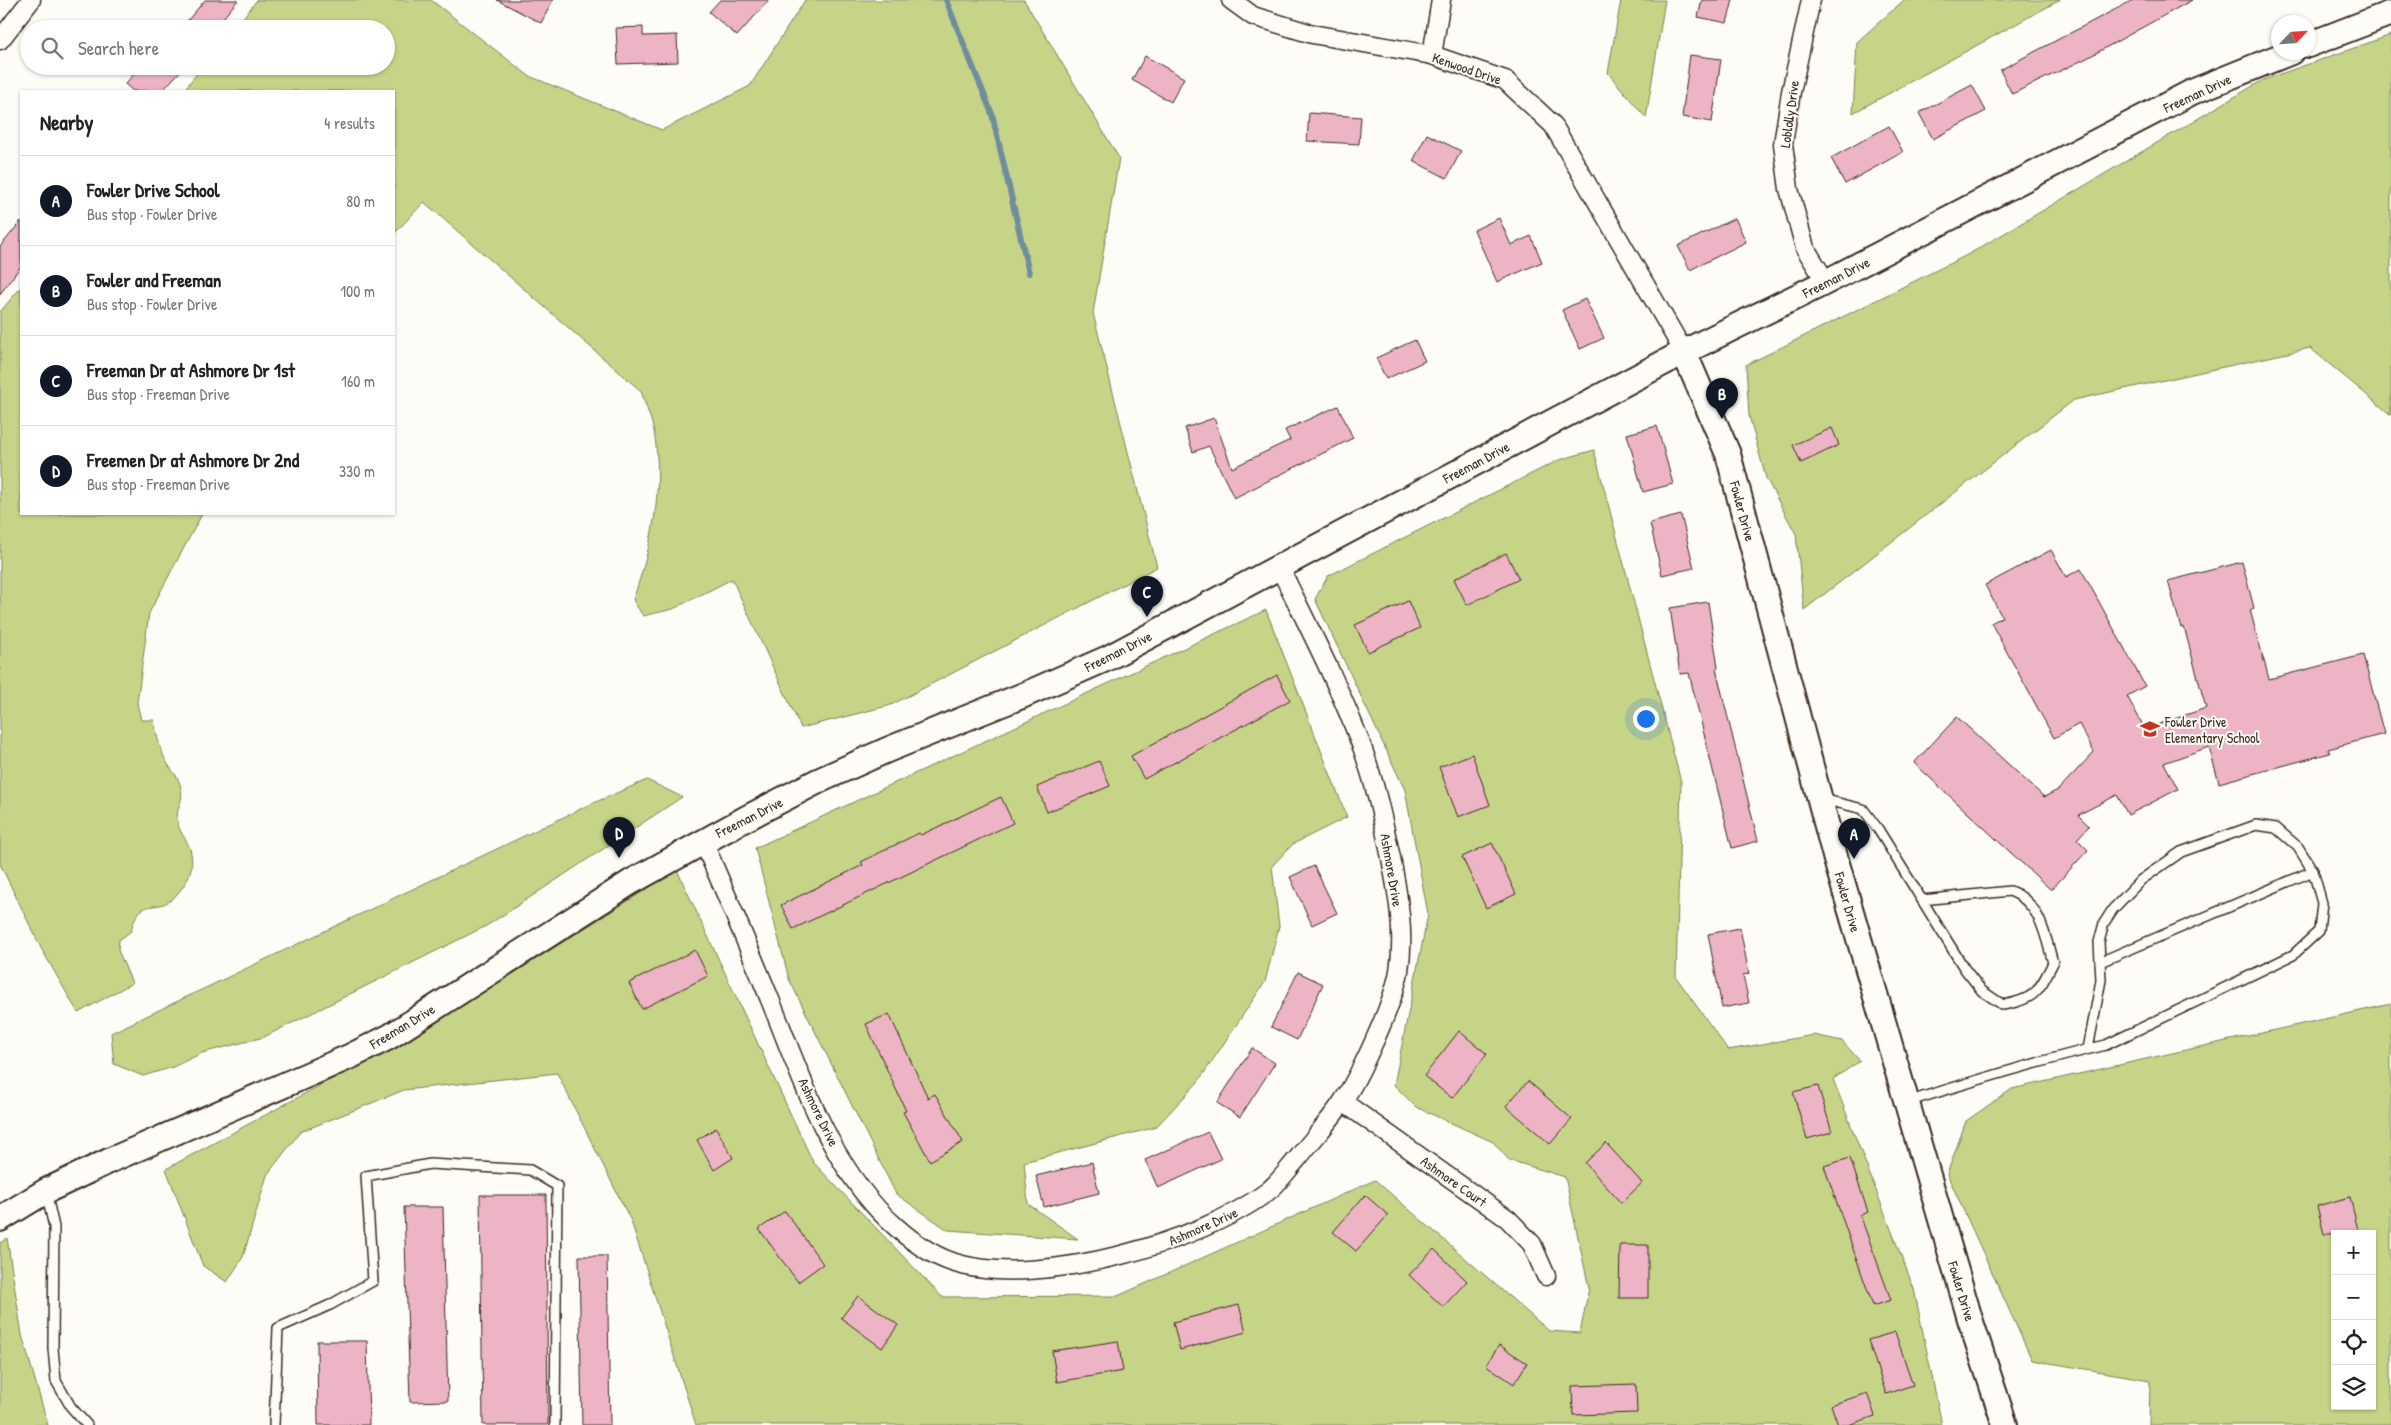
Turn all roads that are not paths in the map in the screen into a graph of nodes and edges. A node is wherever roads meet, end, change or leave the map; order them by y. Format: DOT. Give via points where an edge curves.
graph roads {
  1 [pos="32,0"];
  2 [pos="1231,0"];
  3 [pos="1441,0"];
  4 [pos="1811,0"];
  5 [pos="2391,13"];
  6 [pos="0,40"];
  7 [pos="2316,42"];
  8 [pos="1432,55"];
  9 [pos="2271,60"];
  10 [pos="1826,282"];
  11 [pos="1684,352"];
  12 [pos="1279,566"];
  13 [pos="1819,799"];
  14 [pos="703,841"];
  15 [pos="2313,871"];
  16 [pos="1922,900"];
  17 [pos="2100,962"];
  18 [pos="2088,1049"];
  19 [pos="1343,1102"];
  20 [pos="1906,1102"];
  21 [pos="46,1191"];
  22 [pos="0,1219"];
  23 [pos="1546,1276"];
  24 [pos="87,1425"];
  25 [pos="274,1425"];
  26 [pos="555,1425"];
  27 [pos="2005,1425"];
  1 -- 6 [label="street"];
  2 -- 8 [label="street, Kenwood Drive" via="1253,16 1312,34"];
  3 -- 8 [label="street"];
  4 -- 10 [label="street, Loblolly Drive" via="1783,144 1789,189 1805,248"];
  5 -- 7 [label="street"];
  8 -- 11 [label="street, Kenwood Drive" via="1506,80 1553,124"];
  9 -- 10 [label="street, Freeman Drive" via="2192,92"];
  10 -- 11 [label="street, Freeman Drive"];
  11 -- 12 [label="street, Freeman Drive"];
  11 -- 13 [label="street, Fowler Drive" via="1728,454"];
  12 -- 14 [label="street, Freeman Drive" via="1108,658 818,781"];
  12 -- 19 [label="street, Ashmore Drive" via="1340,691 1362,749 1381,810 1400,903 1398,973 1385,1015"];
  13 -- 16 [label="lane" via="1862,809"];
  13 -- 20 [label="street, Fowler Drive"];
  14 -- 19 [label="street, Ashmore Drive" via="826,1134 862,1191 895,1226 923,1248 961,1265 1002,1270 1075,1264 1158,1245 1202,1229 1239,1211 1271,1189"];
  14 -- 21 [label="street, Freeman Drive" via="389,1037"];
  15 -- 17 [label="lane"];
  15 -- 17 [label="lane" via="2298,847 2276,828 2256,825 2181,852 2141,880 2113,909 2104,923"];
  15 -- 18 [label="lane" via="2322,903 2319,931 2294,955 2106,1045"];
  16 -- 16 [label="lane" via="1982,991 2003,1005 2026,1001 2041,987 2053,963 2041,919 2023,896 2010,890"];
  17 -- 18 [label="lane" via="2101,980"];
  18 -- 20 [label="lane"];
  19 -- 23 [label="street, Ashmore Court" via="1508,1219 1532,1244"];
  20 -- 27 [label="street, Fowler Drive"];
  21 -- 22 [label="street, Freeman Drive"];
  21 -- 24 [label="lane" via="54,1227 53,1348 56,1381 71,1407"];
  25 -- 26 [label="lane" via="278,1328 373,1281 366,1176 430,1164 530,1170 556,1186"];
}
